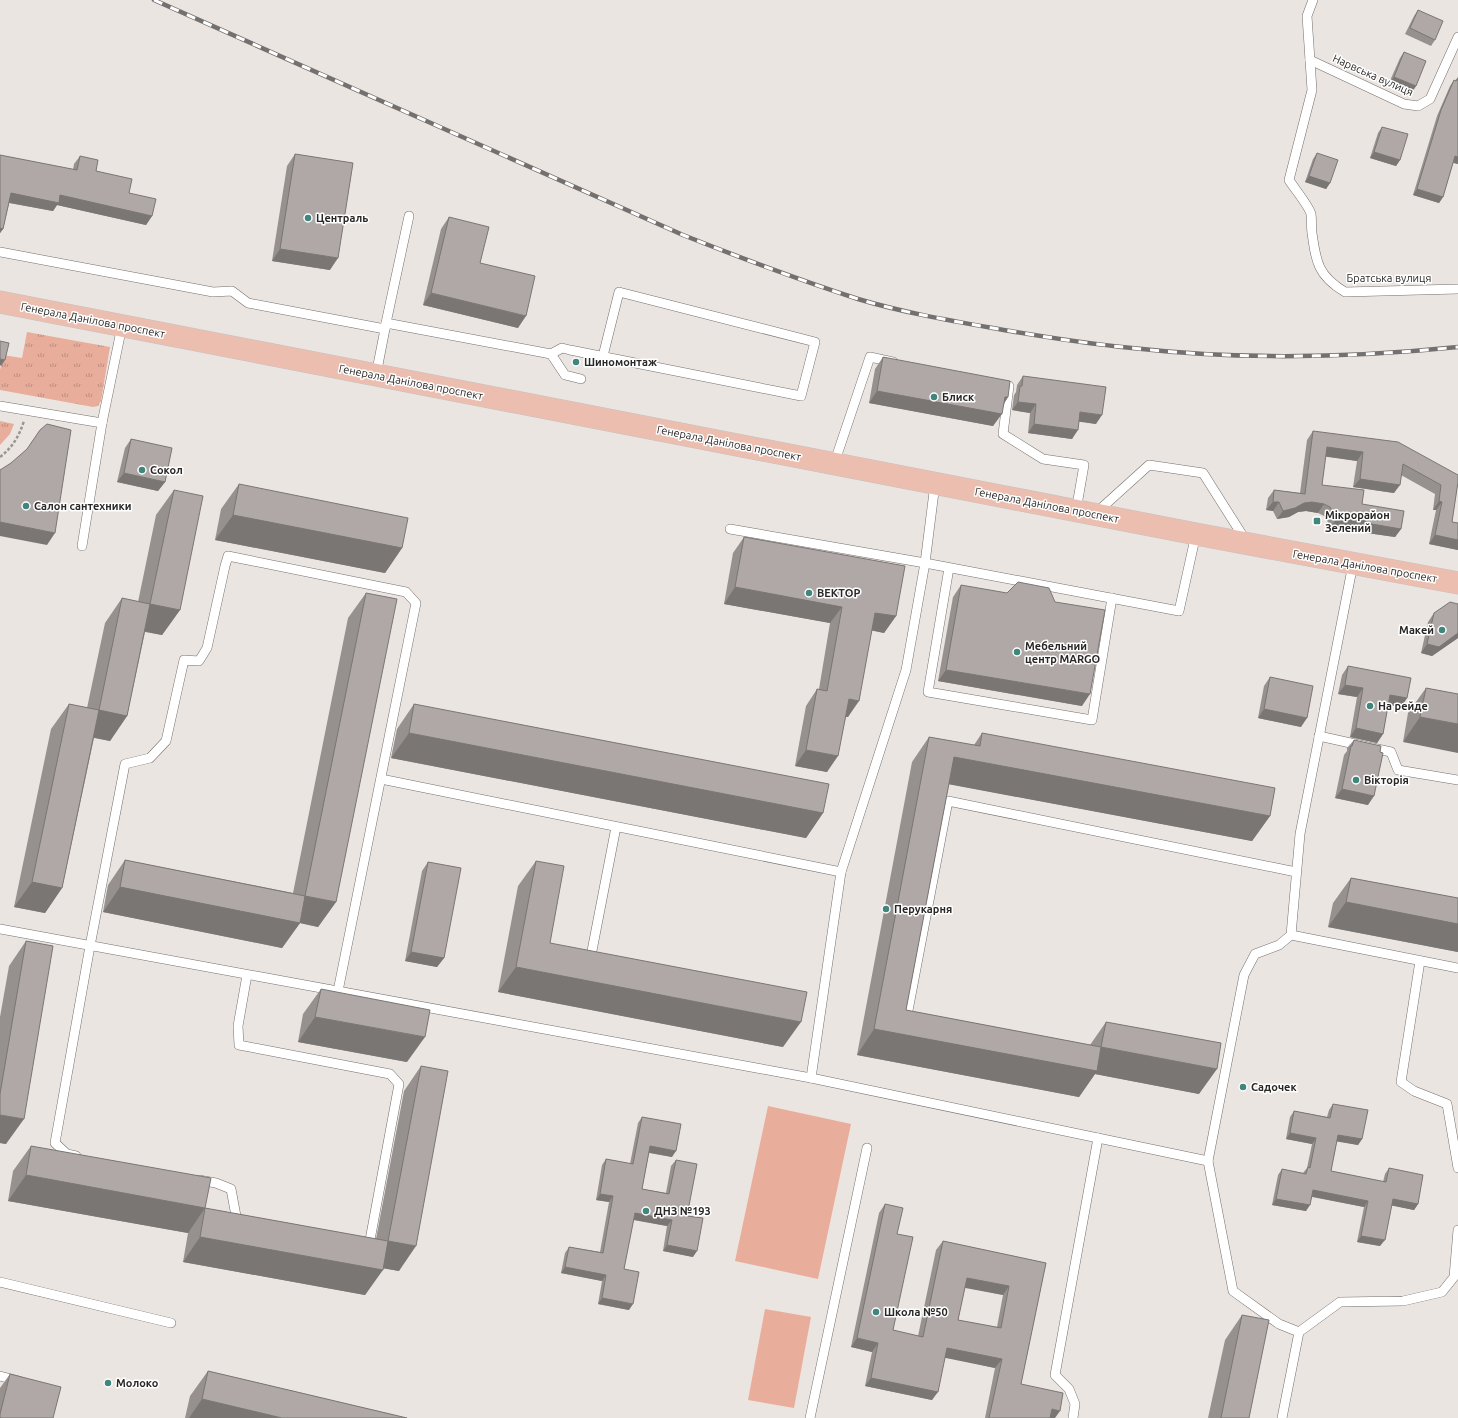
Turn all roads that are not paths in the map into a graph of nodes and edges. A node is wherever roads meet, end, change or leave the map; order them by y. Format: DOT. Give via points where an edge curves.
graph roads {
  1 [pos="1313,0"];
  2 [pos="1458,37"];
  3 [pos="1310,60"];
  4 [pos="409,216"];
  5 [pos="0,252"];
  6 [pos="1458,289"];
  7 [pos="0,302"];
  8 [pos="122,326"];
  9 [pos="385,326"];
  10 [pos="551,354"];
  11 [pos="603,356"];
  12 [pos="900,363"];
  13 [pos="376,375"];
  14 [pos="581,379"];
  15 [pos="1001,384"];
  16 [pos="0,406"];
  17 [pos="102,423"];
  18 [pos="834,464"];
  19 [pos="935,483"];
  20 [pos="1086,512"];
  21 [pos="730,529"];
  22 [pos="1196,534"];
  23 [pos="1248,544"];
  24 [pos="82,546"];
  25 [pos="924,563"];
  26 [pos="1353,564"];
  27 [pos="949,568"];
  28 [pos="1458,583"];
  29 [pos="1112,598"];
  30 [pos="1319,736"];
  31 [pos="381,779"];
  32 [pos="1458,780"];
  33 [pos="616,827"];
  34 [pos="841,872"];
  35 [pos="1296,872"];
  36 [pos="0,930"];
  37 [pos="1291,935"];
  38 [pos="90,946"];
  39 [pos="1420,960"];
  40 [pos="590,961"];
  41 [pos="1458,968"];
  42 [pos="246,975"];
  43 [pos="338,991"];
  44 [pos="906,1026"];
  45 [pos="811,1078"];
  46 [pos="1098,1138"];
  47 [pos="867,1148"];
  48 [pos="82,1157"];
  49 [pos="1208,1161"];
  50 [pos="1458,1168"];
  51 [pos="192,1178"];
  52 [pos="252,1225"];
  53 [pos="1458,1230"];
  54 [pos="352,1244"];
  55 [pos="0,1282"];
  56 [pos="171,1323"];
  57 [pos="1299,1332"];
  58 [pos="0,1376"];
  59 [pos="30,1383"];
  60 [pos="810,1418"];
  61 [pos="1073,1418"];
  62 [pos="1282,1418"];
  1 -- 3 [label="lane, Братська вулиця" via="1307,16"];
  2 -- 3 [label="lane, Нарвська вулиця" via="1430,99 1418,106 1404,104"];
  3 -- 6 [label="lane, Братська вулиця" via="1312,90 1289,180 1311,213 1312,232 1321,272 1332,284 1345,292"];
  4 -- 9 [label="lane"];
  5 -- 9 [label="lane" via="213,292 232,290 248,304"];
  7 -- 8 [label="main road, Генерала Данілова проспект"];
  8 -- 13 [label="main road, Генерала Данілова проспект"];
  8 -- 17 [label="lane"];
  9 -- 10 [label="lane"];
  9 -- 13 [label="lane"];
  10 -- 11 [label="lane" via="562,348"];
  10 -- 14 [label="lane" via="564,375"];
  11 -- 11 [label="lane" via="801,396 815,342 618,292"];
  12 -- 18 [label="lane" via="870,357"];
  13 -- 18 [label="main road, Генерала Данілова проспект"];
  15 -- 20 [label="lane" via="1009,386 1003,434 1043,459 1084,465"];
  16 -- 17 [label="lane"];
  17 -- 24 [label="lane"];
  18 -- 19 [label="main road, Генерала Данілова проспект"];
  19 -- 20 [label="main road, Генерала Данілова проспект"];
  19 -- 25 [label="lane"];
  20 -- 22 [label="main road, Генерала Данілова проспект"];
  20 -- 23 [label="lane" via="1149,465 1203,473"];
  21 -- 25 [label="lane"];
  22 -- 23 [label="main road, Генерала Данілова проспект"];
  22 -- 29 [label="lane" via="1179,611"];
  23 -- 26 [label="main road, Генерала Данілова проспект"];
  25 -- 27 [label="lane"];
  25 -- 34 [label="lane" via="906,670"];
  26 -- 28 [label="main road, Генерала Данілова проспект"];
  26 -- 30 [label="lane"];
  27 -- 29 [label="lane"];
  27 -- 29 [label="lane" via="928,692 1092,720"];
  30 -- 32 [label="lane" via="1391,752 1398,770"];
  30 -- 35 [label="lane" via="1300,834"];
  31 -- 33 [label="lane"];
  31 -- 38 [label="lane" via="416,603 406,592 228,556 207,648 199,661 184,660 166,741 150,758 125,764"];
  31 -- 43 [label="lane"];
  33 -- 34 [label="lane"];
  33 -- 40 [label="lane"];
  34 -- 45 [label="lane"];
  35 -- 37 [label="lane"];
  35 -- 44 [label="lane" via="948,801"];
  36 -- 38 [label="lane"];
  37 -- 39 [label="lane"];
  37 -- 49 [label="lane" via="1278,945 1255,954 1244,974"];
  38 -- 42 [label="lane"];
  38 -- 48 [label="lane" via="55,1143 67,1154"];
  39 -- 41 [label="lane"];
  39 -- 50 [label="lane" via="1401,1082 1414,1091 1447,1104"];
  42 -- 43 [label="lane"];
  42 -- 54 [label="lane" via="238,1026 239,1045 390,1074 399,1084 370,1240 360,1245"];
  43 -- 45 [label="lane"];
  45 -- 46 [label="lane"];
  46 -- 49 [label="lane"];
  46 -- 61 [label="lane" via="1055,1375 1069,1388 1075,1404"];
  47 -- 60 [label="lane"];
  49 -- 57 [label="lane" via="1233,1291 1279,1324"];
  51 -- 52 [label="lane" via="231,1189 236,1216 244,1224"];
  53 -- 57 [label="lane" via="1454,1277 1442,1292 1403,1301 1340,1302"];
  55 -- 56 [label="lane"];
  57 -- 62 [label="lane"];
  58 -- 59 [label="lane"];
}
